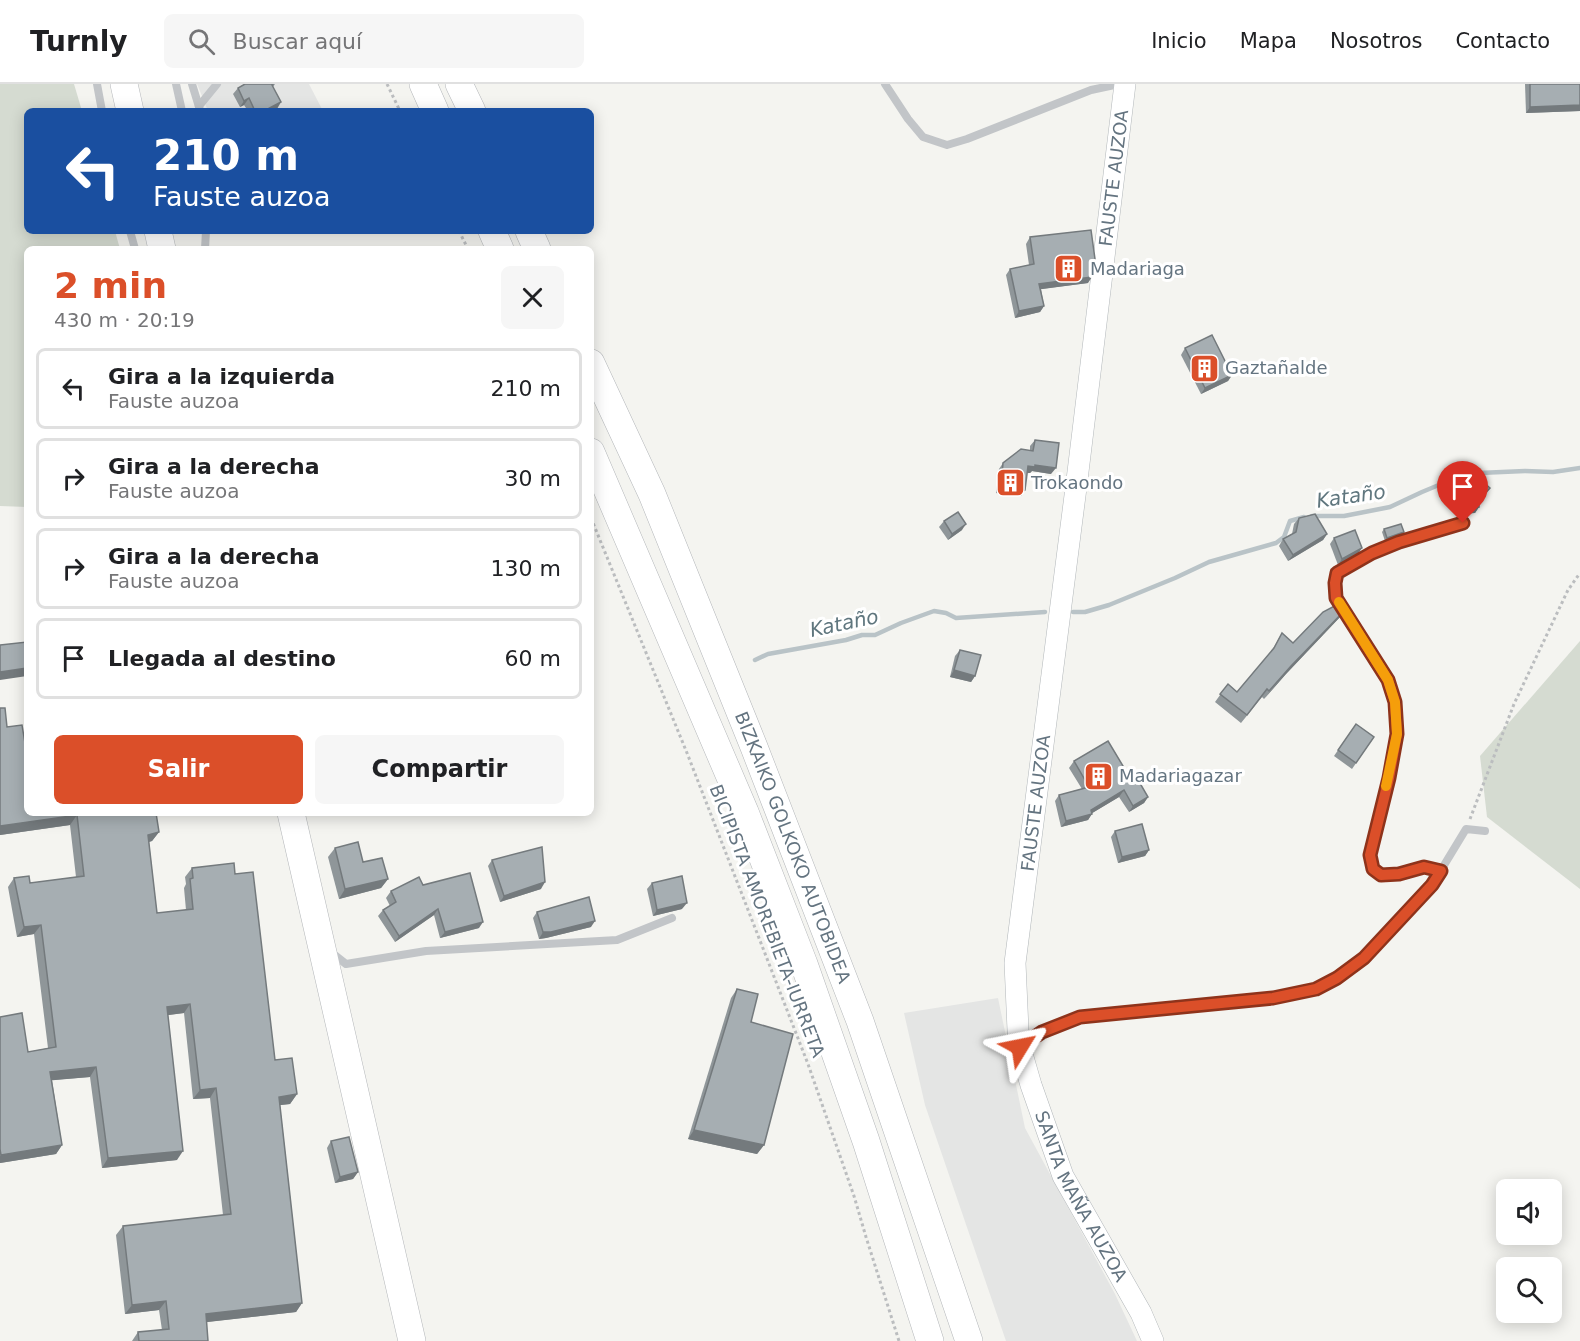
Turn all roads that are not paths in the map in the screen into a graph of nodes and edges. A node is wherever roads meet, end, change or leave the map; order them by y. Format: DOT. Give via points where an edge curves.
graph roads {
  1 [pos="97,84"];
  2 [pos="124,84"];
  3 [pos="176,84"];
  4 [pos="192,84"];
  5 [pos="217,84"];
  6 [pos="423,84"];
  7 [pos="459,84"];
  8 [pos="885,84"];
  9 [pos="1119,84"];
  10 [pos="1125,84"];
  11 [pos="101,108"];
  12 [pos="129,108"];
  13 [pos="181,108"];
  14 [pos="200,108"];
  15 [pos="201,108"];
  16 [pos="434,108"];
  17 [pos="471,108"];
  18 [pos="594,369"];
  19 [pos="594,459"];
  20 [pos="1463,523"];
  21 [pos="287,817"];
  22 [pos="1485,831"];
  23 [pos="1441,871"];
  24 [pos="672,918"];
  25 [pos="340,975"];
  26 [pos="1020,1047"];
  27 [pos="412,1341"];
  28 [pos="930,1341"];
  29 [pos="969,1341"];
  30 [pos="1153,1341"];
  1 -- 11 [label="lane"];
  2 -- 12 [label="highway"];
  3 -- 13 [label="lane"];
  4 -- 14 [label="lane"];
  5 -- 15 [label="lane"];
  6 -- 16 [label="highway"];
  7 -- 17 [label="highway"];
  8 -- 9 [label="lane" via="923,137 947,145 1090,90"];
  10 -- 26 [label="street, FAUSTE AUZOA" via="1015,963"];
  18 -- 29 [label="highway, BIZKAIKO GOLKOKO AUTOBIDEA" via="652,494 860,1021"];
  19 -- 28 [label="highway, BIZKAIKO GOLKOKO AUTOBIDEA" via="745,812 804,964"];
  20 -- 23 [label="lane" via="1372,553 1337,573 1335,583 1336,598 1388,680 1395,702 1397,734 1370,855 1373,869 1381,875 1424,867"];
  21 -- 25 [label="highway" via="300,854 318,933"];
  22 -- 23 [label="lane" via="1466,829"];
  23 -- 26 [label="lane" via="1364,958 1316,989 1273,998 1080,1017 1042,1032"];
  24 -- 25 [label="lane" via="617,940 426,951"];
  25 -- 27 [label="highway"];
  26 -- 30 [label="street, SANTA MAÑA AUZOA" via="1063,1176"];
}
